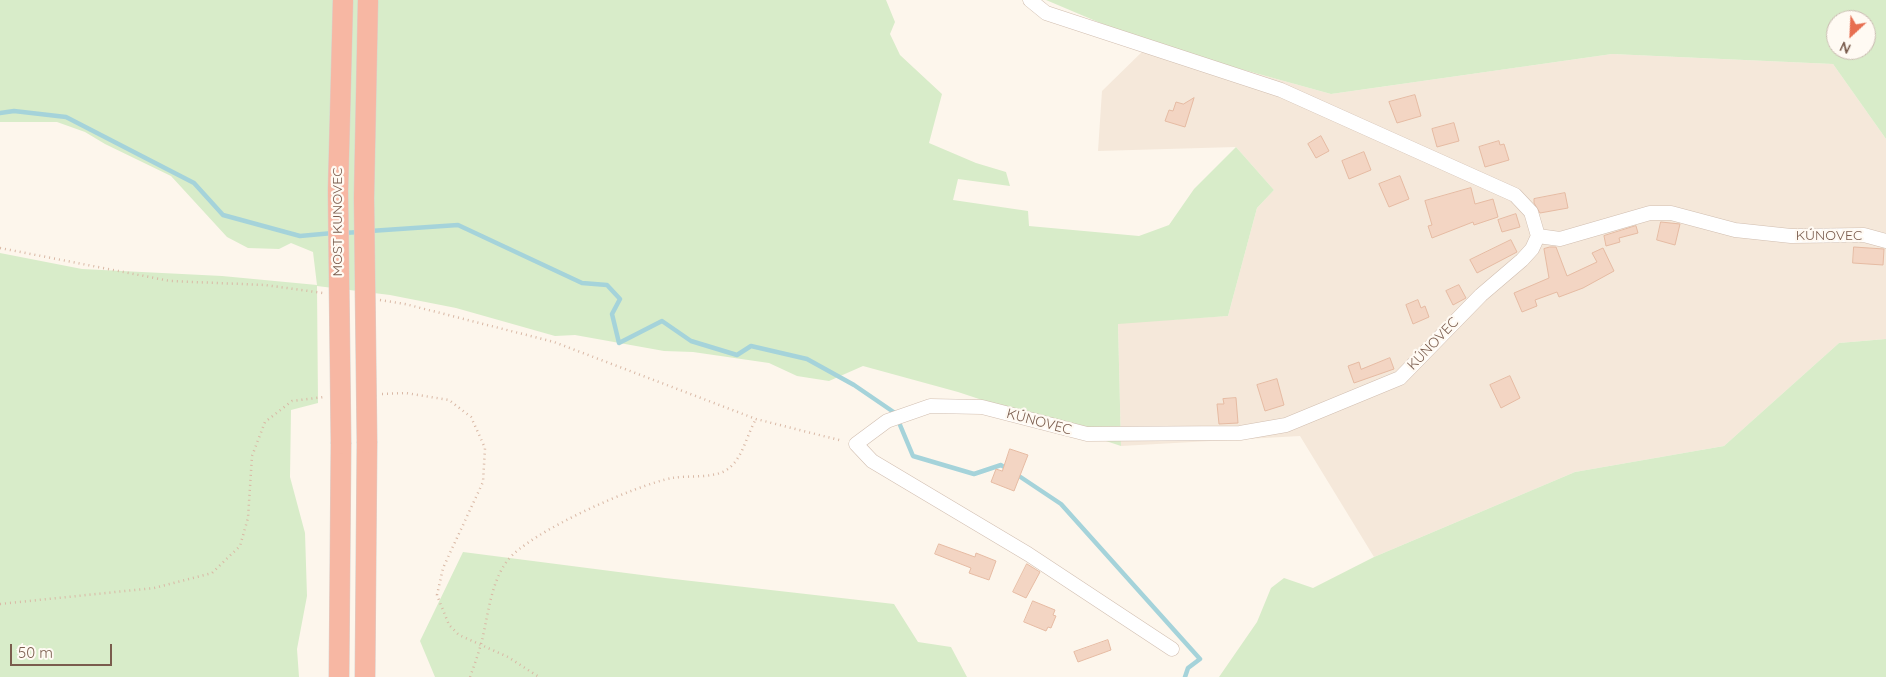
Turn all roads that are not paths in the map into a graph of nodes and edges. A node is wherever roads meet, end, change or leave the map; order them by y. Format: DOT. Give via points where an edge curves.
graph roads {
  1 [pos="342,0"];
  2 [pos="368,0"];
  3 [pos="1030,0"];
  4 [pos="1538,236"];
  5 [pos="1886,241"];
  6 [pos="1172,649"];
  7 [pos="339,677"];
  8 [pos="365,677"];
  1 -- 7 [label="highway, MOST KUNOVEC, bridge" via="338,191"];
  2 -- 8 [label="highway, MOST KUNOVEC, bridge" via="364,179"];
  3 -- 4 [label="street" via="1046,13 1281,90 1493,184 1515,195 1530,212"];
  4 -- 5 [label="street, KÚNOVEC" via="1560,239 1650,212 1671,213 1735,230 1791,236 1864,235"];
  4 -- 6 [label="street, KÚNOVEC" via="1522,260 1481,294 1400,378 1286,424 1240,433 1087,434 982,407 930,406 887,421 856,444 872,460 1028,554"];
}
